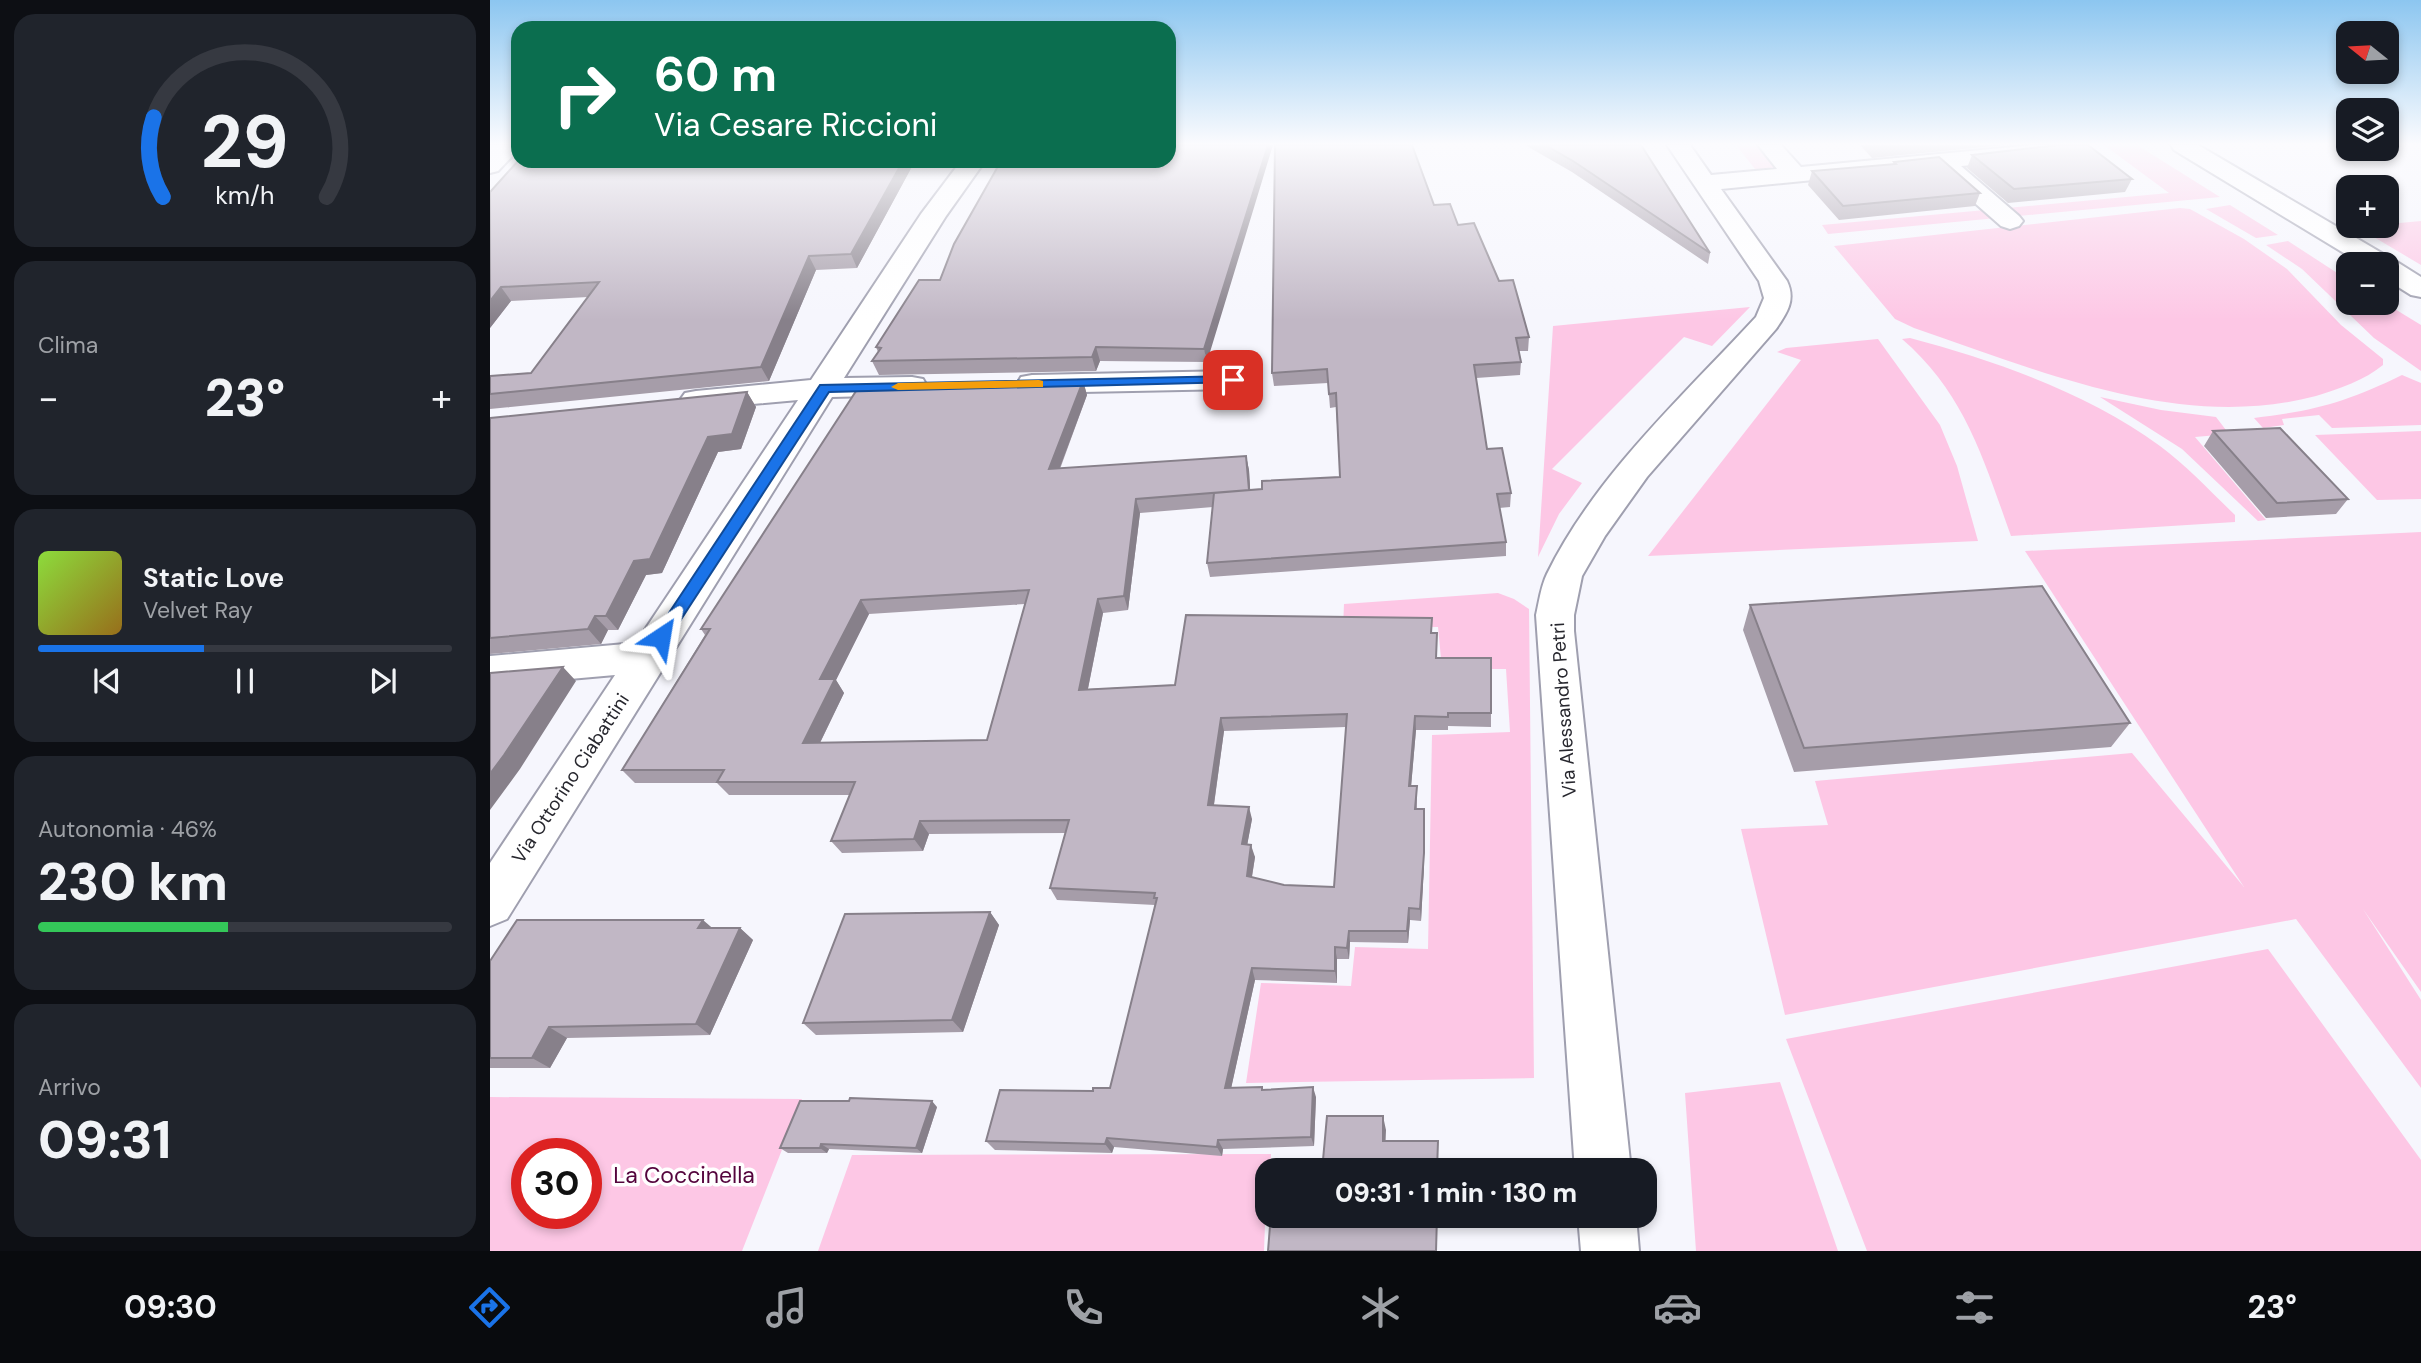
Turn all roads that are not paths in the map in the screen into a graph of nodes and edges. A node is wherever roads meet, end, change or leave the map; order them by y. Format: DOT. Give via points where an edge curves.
graph roads {
  1 [pos="942,203"];
  2 [pos="1718,203"];
  3 [pos="1990,203"];
  4 [pos="2279,203"];
  5 [pos="2010,221"];
  6 [pos="2360,252"];
  7 [pos="2399,275"];
  8 [pos="2421,289"];
  9 [pos="1233,380"];
  10 [pos="999,385"];
  11 [pos="945,386"];
  12 [pos="825,388"];
  13 [pos="664,404"];
  14 [pos="648,657"];
  15 [pos="490,671"];
  16 [pos="490,904"];
  17 [pos="1602,1158"];
  18 [pos="1608,1228"];
  19 [pos="1610,1251"];
  1 -- 12 [label="street, Via Ottorino Ciabattini"];
  2 -- 17 [label="street, Via Alessandro Petri" via="1777,287 1777,307 1615,495 1571,561 1555,615"];
  3 -- 5 [label="street"];
  4 -- 6 [label="street"];
  7 -- 8 [label="street"];
  9 -- 10 [label="street"];
  11 -- 12 [label="street"];
  12 -- 13 [label="street"];
  12 -- 14 [label="street, Via Ottorino Ciabattini"];
  14 -- 15 [label="street"];
  14 -- 16 [label="street, Via Ottorino Ciabattini"];
  18 -- 19 [label="street"];
}
